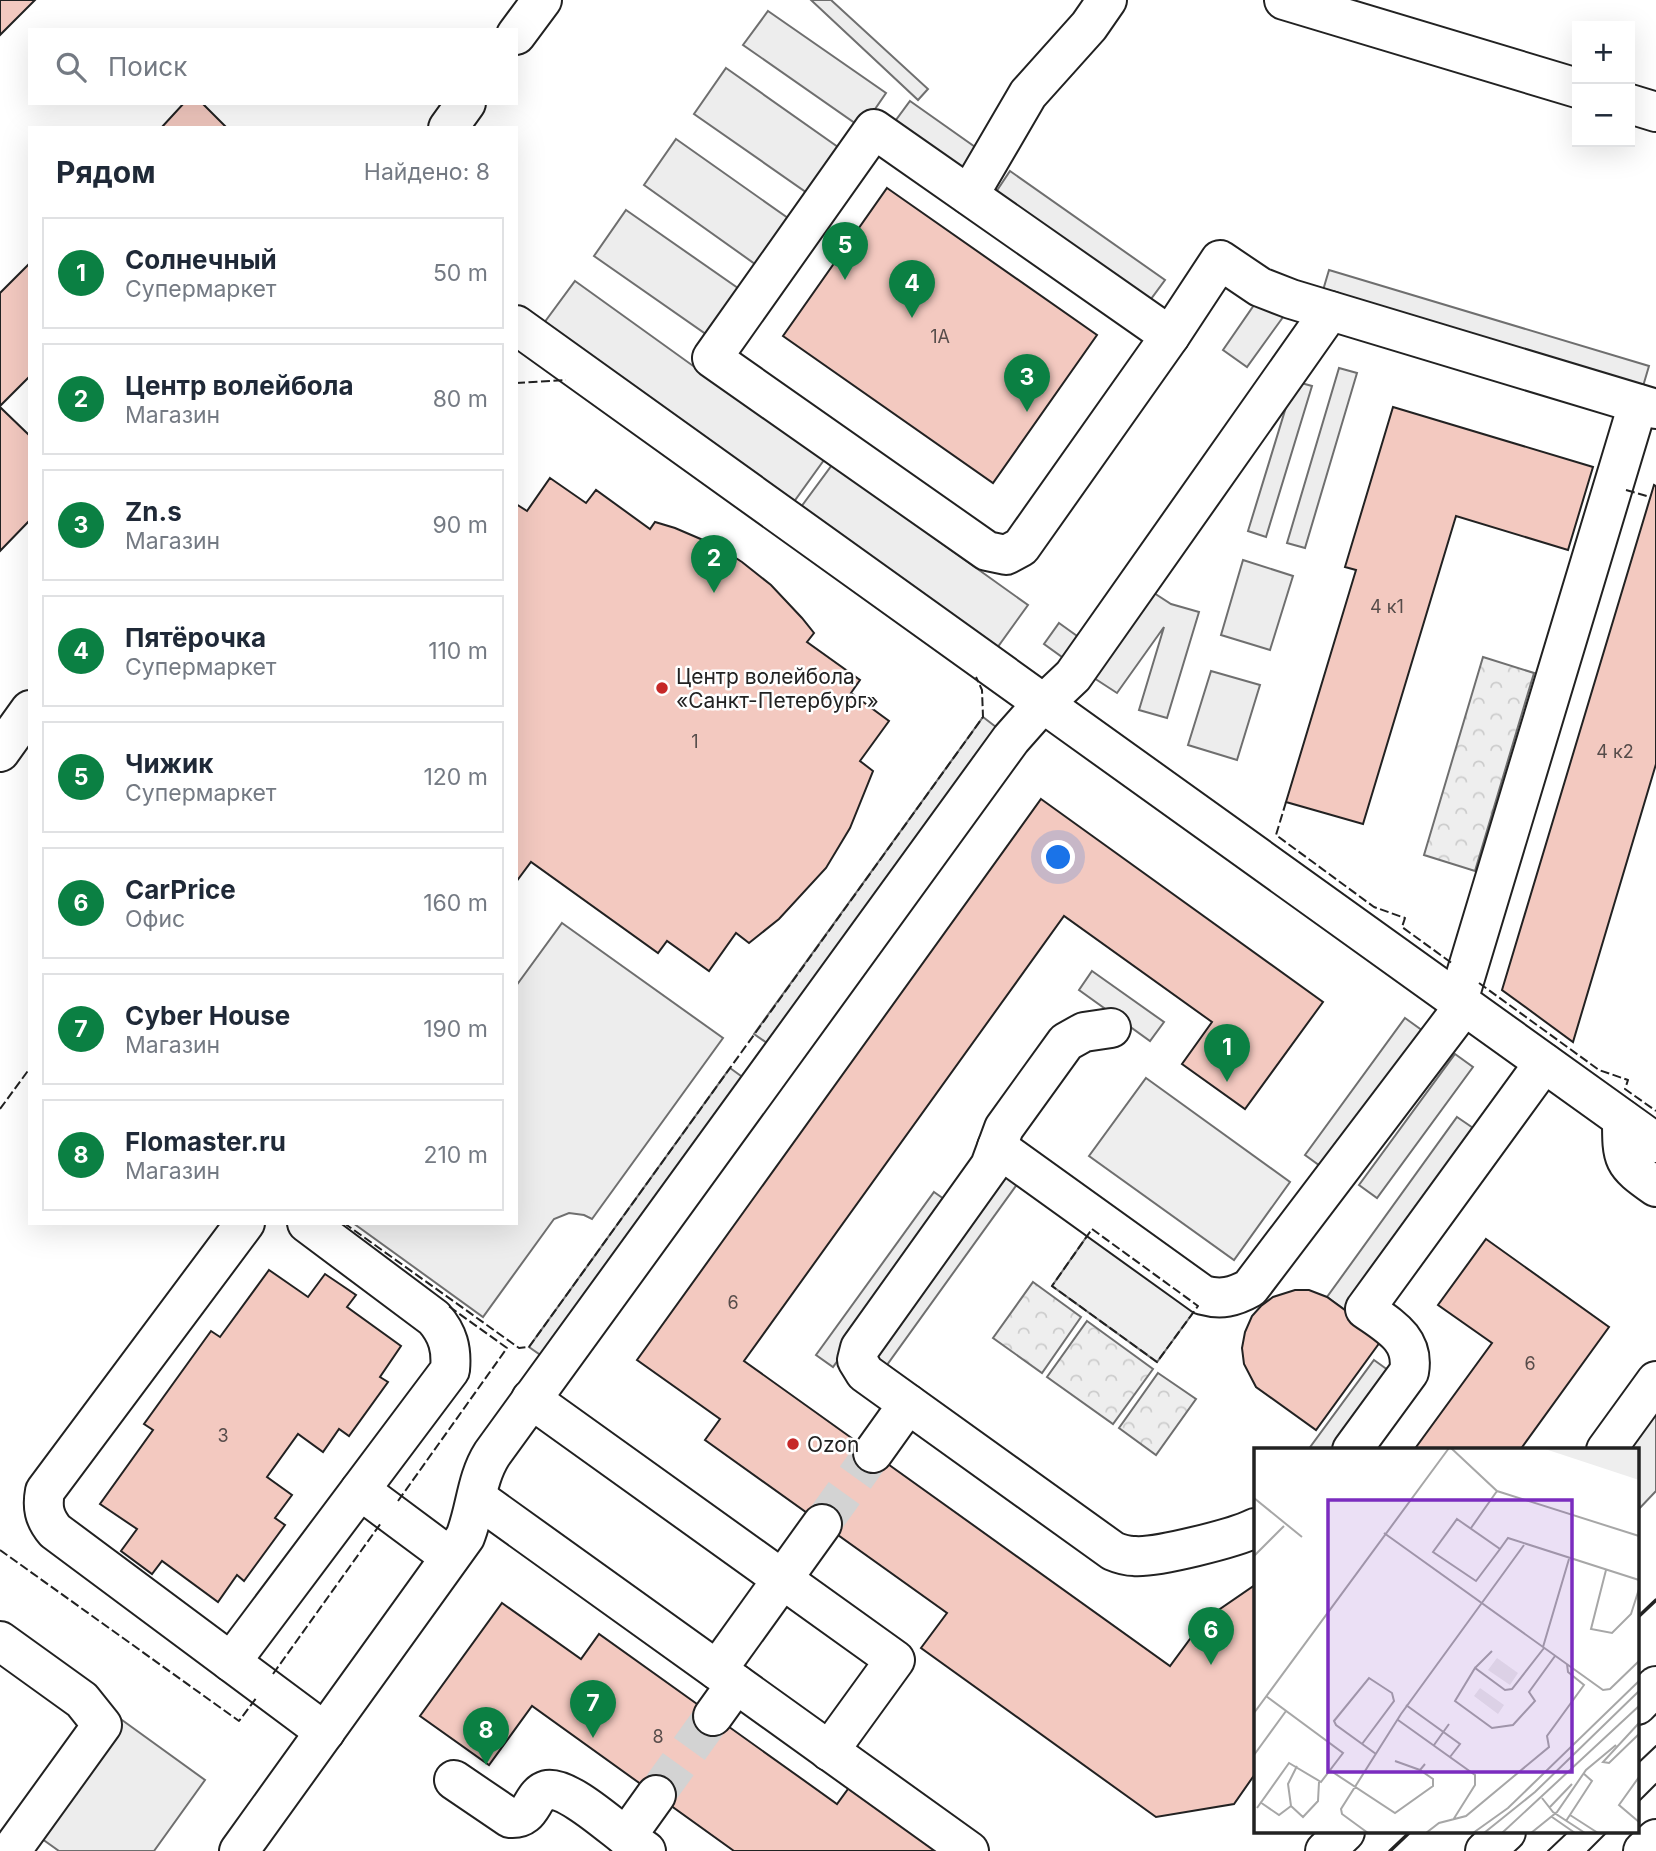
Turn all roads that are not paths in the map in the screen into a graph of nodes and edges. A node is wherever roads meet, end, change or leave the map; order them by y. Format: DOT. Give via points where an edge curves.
graph roads {
  1 [pos="542,0"];
  2 [pos="1107,0"];
  3 [pos="1284,0"];
  4 [pos="518,32"];
  5 [pos="1572,86"];
  6 [pos="465,105"];
  7 [pos="1635,105"];
  8 [pos="1656,111"];
  9 [pos="449,126"];
  10 [pos="969,195"];
  11 [pos="1330,311"];
  12 [pos="518,326"];
  13 [pos="1170,336"];
  14 [pos="1647,406"];
  15 [pos="1044,704"];
  16 [pos="28,713"];
  17 [pos="0,752"];
  18 [pos="1461,1003"];
  19 [pos="1111,1028"];
  20 [pos="1544,1063"];
  21 [pos="1622,1119"];
  22 [pos="1656,1143"];
  23 [pos="997,1147"];
  24 [pos="1656,1187"];
  25 [pos="244,1225"];
  26 [pos="310,1225"];
  27 [pos="1656,1381"];
  28 [pos="531,1399"];
  29 [pos="908,1404"];
  30 [pos="1353,1448"];
  31 [pos="1607,1448"];
  32 [pos="873,1453"];
  33 [pos="360,1490"];
  34 [pos="477,1498"];
  35 [pos="822,1524"];
  36 [pos="1254,1528"];
  37 [pos="450,1557"];
  38 [pos="782,1579"];
  39 [pos="0,1641"];
  40 [pos="231,1662"];
  41 [pos="726,1677"];
  42 [pos="1656,1686"];
  43 [pos="1638,1704"];
  44 [pos="713,1716"];
  45 [pos="325,1732"];
  46 [pos="829,1751"];
  47 [pos="454,1780"];
  48 [pos="656,1795"];
  49 [pos="1343,1834"];
  50 [pos="1504,1834"];
  51 [pos="1656,1839"];
  52 [pos="636,1844"];
  53 [pos="18,1849"];
  54 [pos="239,1851"];
  55 [pos="969,1851"];
  56 [pos="1325,1851"];
  57 [pos="1485,1851"];
  58 [pos="1643,1851"];
  1 -- 4 [label="main road"];
  2 -- 10 [label="main road" via="1027,94"];
  3 -- 5 [label="main road"];
  6 -- 9 [label="main road"];
  7 -- 8 [label="main road"];
  10 -- 13 [label="main road"];
  10 -- 13 [label="main road" via="874,129 712,358 987,551 1006,555 1021,547"];
  11 -- 13 [label="main road" via="1260,287 1220,260"];
  11 -- 14 [label="main road"];
  11 -- 15 [label="main road" via="1073,676"];
  12 -- 15 [label="main road"];
  14 -- 18 [label="main road"];
  15 -- 18 [label="main road"];
  15 -- 28 [label="main road" via="1003,750"];
  16 -- 17 [label="main road"];
  18 -- 20 [label="main road"];
  18 -- 23 [label="main road" via="1250,1288 1237,1295 1203,1294"];
  19 -- 23 [label="main road" via="1084,1032 1066,1042 1003,1128"];
  20 -- 21 [label="main road"];
  20 -- 30 [label="main road" via="1362,1314 1398,1333 1410,1362 1409,1372"];
  21 -- 22 [label="main road"];
  21 -- 24 [label="main road" via="1626,1162"];
  23 -- 29 [label="main road" via="987,1171 858,1353 865,1373"];
  25 -- 40 [label="main road" via="45,1491 43,1503 55,1531"];
  26 -- 33 [label="main road" via="434,1318 443,1328 451,1354 450,1370"];
  27 -- 31 [label="main road"];
  28 -- 34 [label="main road" via="489,1458"];
  28 -- 38 [label="main road"];
  29 -- 32 [label="main road"];
  29 -- 36 [label="main road" via="1124,1555 1150,1556"];
  33 -- 37 [label="main road"];
  33 -- 40 [label="main road"];
  34 -- 37 [label="main road" via="465,1537"];
  34 -- 41 [label="main road"];
  35 -- 38 [label="main road"];
  37 -- 45 [label="main road"];
  38 -- 41 [label="main road"];
  38 -- 46 [label="main road" via="895,1660"];
  39 -- 53 [label="main road" via="82,1700 103,1725"];
  40 -- 45 [label="main road"];
  41 -- 44 [label="main road"];
  41 -- 46 [label="main road"];
  42 -- 43 [label="main road"];
  45 -- 54 [label="main road"];
  46 -- 55 [label="main road"];
  47 -- 52 [label="main road" via="510,1818 526,1814 541,1793 560,1791"];
  48 -- 52 [label="main road"];
  49 -- 56 [label="main road"];
  50 -- 57 [label="main road"];
  51 -- 58 [label="main road"];
}
